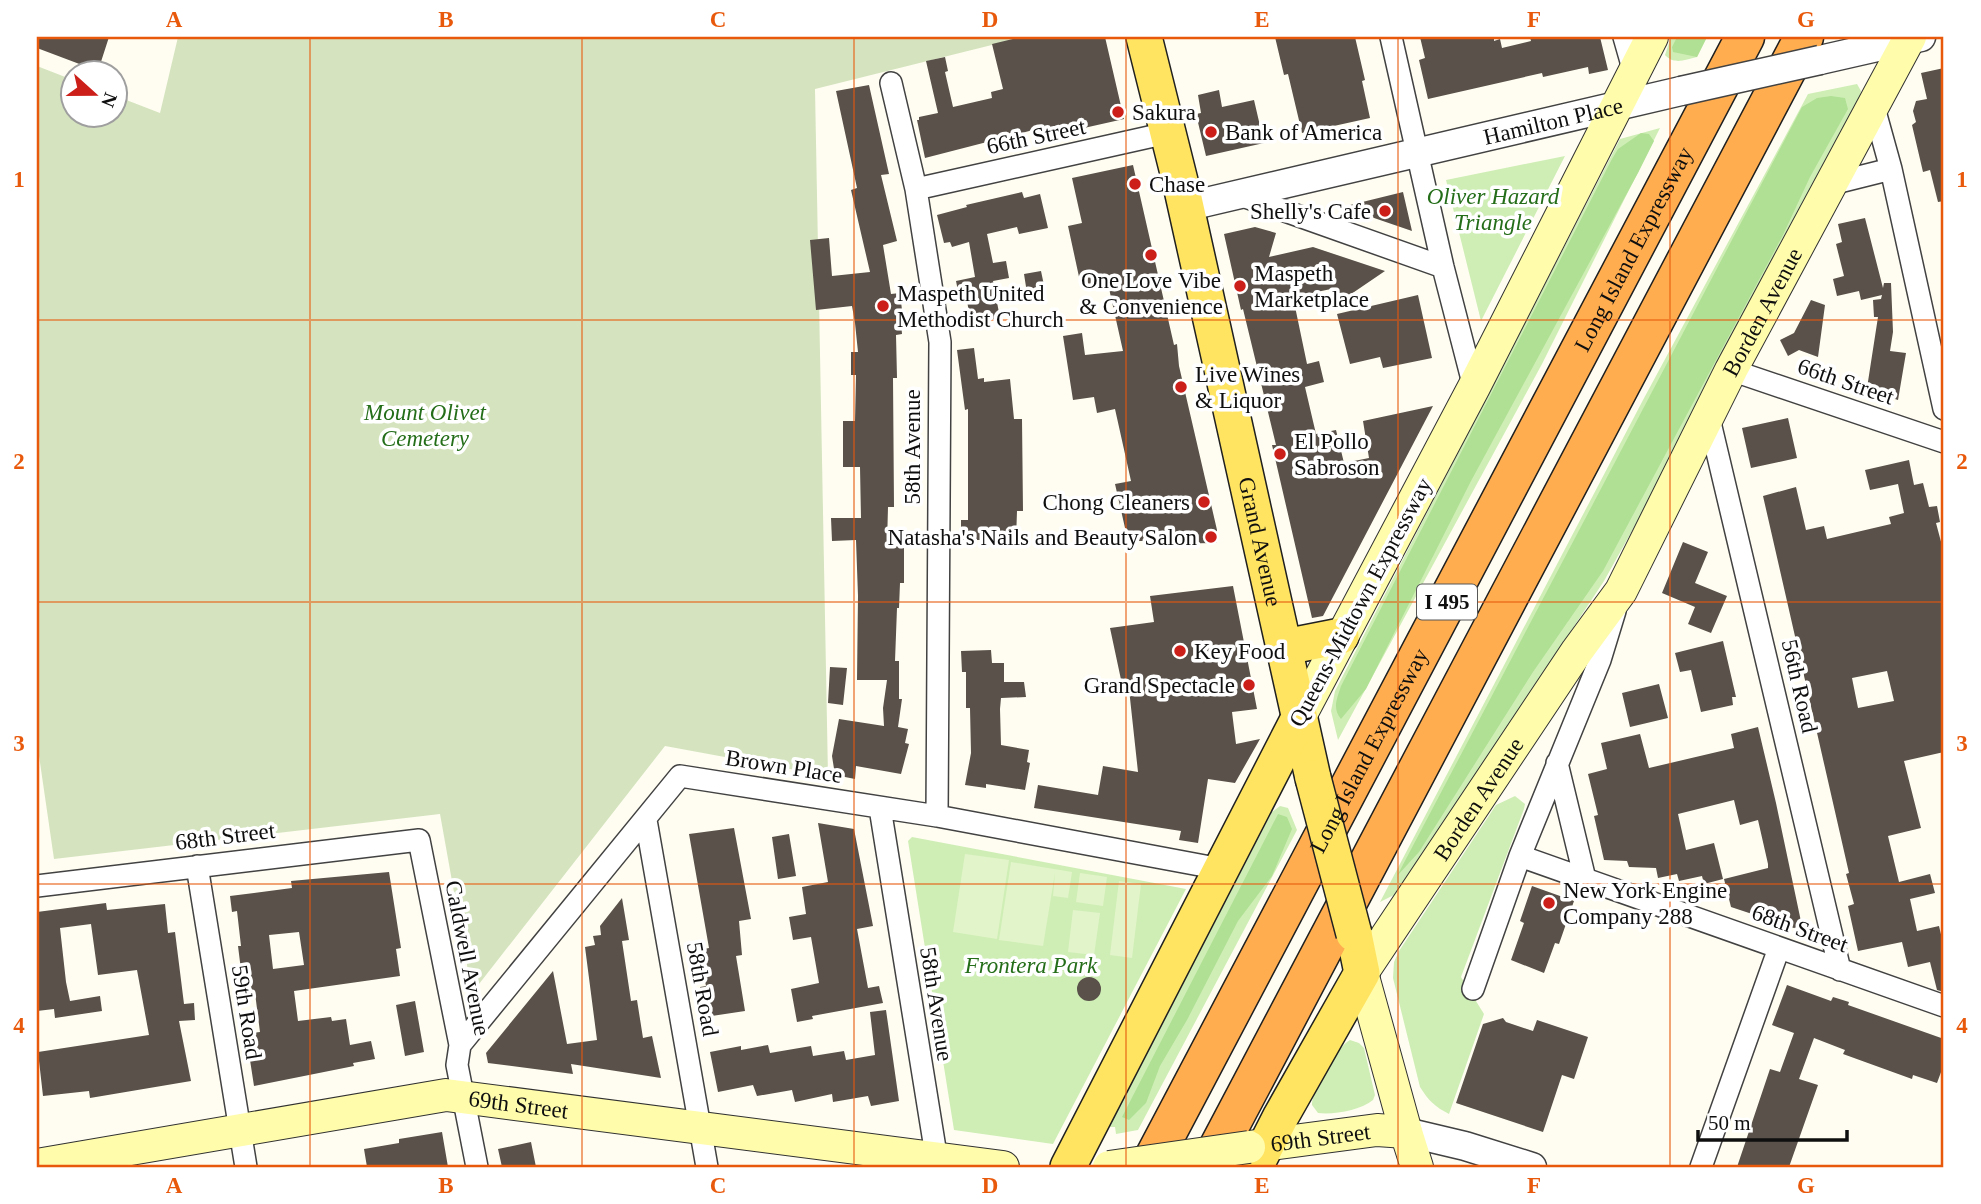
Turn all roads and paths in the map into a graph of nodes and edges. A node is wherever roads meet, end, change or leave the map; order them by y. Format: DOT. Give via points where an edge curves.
graph roads {
  1 [pos="1144,37"];
  2 [pos="1391,37"];
  3 [pos="1624,37"];
  4 [pos="1652,37"];
  5 [pos="1745,37"];
  6 [pos="1913,38"];
  7 [pos="1812,49"];
  8 [pos="891,83"];
  9 [pos="1630,93"];
  10 [pos="1873,104"];
  11 [pos="1167,133"];
  12 [pos="1417,152"];
  13 [pos="1891,169"];
  14 [pos="1831,184"];
  15 [pos="916,189"];
  16 [pos="1237,194"];
  17 [pos="1185,207"];
  18 [pos="1443,267"];
  19 [pos="1731,370"];
  20 [pos="1474,387"];
  21 [pos="1944,409"];
  22 [pos="1708,414"];
  23 [pos="1944,442"];
  24 [pos="1621,591"];
  25 [pos="1341,636"];
  26 [pos="1285,647"];
  27 [pos="1299,718"];
  28 [pos="1557,763"];
  29 [pos="880,808"];
  30 [pos="937,816"];
  31 [pos="646,820"];
  32 [pos="419,840"];
  33 [pos="1520,856"];
  34 [pos="197,866"];
  35 [pos="1221,869"];
  36 [pos="1585,879"];
  37 [pos="37,886"];
  38 [pos="1779,948"];
  39 [pos="1840,970"];
  40 [pos="1362,973"];
  41 [pos="1473,989"];
  42 [pos="1944,1006"];
  43 [pos="460,1045"];
  44 [pos="462,1096"];
  45 [pos="701,1128"];
  46 [pos="240,1132"];
  47 [pos="1406,1132"];
  48 [pos="1257,1153"];
  49 [pos="937,1163"];
  50 [pos="37,1165"];
  51 [pos="246,1167"];
  52 [pos="477,1167"];
  53 [pos="707,1167"];
  54 [pos="1003,1167"];
  55 [pos="1068,1167"];
  56 [pos="1107,1167"];
  57 [pos="1149,1167"];
  58 [pos="1208,1167"];
  59 [pos="1417,1167"];
  60 [pos="1532,1167"];
  61 [pos="1701,1167"];
  1 -- 11 [label="main road, Grand Avenue"];
  2 -- 12 [label="street"];
  3 -- 9 [label="street"];
  4 -- 9 [label="main road, Queens-Midtown Expressway"];
  5 -- 57 [label="highway, Long Island Expressway / I 495"];
  6 -- 7 [label="street, Hamilton Place"];
  6 -- 10 [label="main road, Borden Avenue"];
  7 -- 9 [label="street, Hamilton Place, bridge" via="1681,91"];
  7 -- 58 [label="highway, I 495"];
  8 -- 15 [label="street, 58th Avenue"];
  9 -- 12 [label="street, Hamilton Place"];
  9 -- 20 [label="main road, Queens-Midtown Expressway"];
  10 -- 13 [label="street"];
  10 -- 14 [label="main road, Borden Avenue"];
  11 -- 15 [label="street, 66th Street"];
  11 -- 17 [label="main road, Grand Avenue"];
  12 -- 16 [label="street, Hamilton Place"];
  12 -- 18 [label="street"];
  13 -- 14 [label="street"];
  13 -- 21 [label="street"];
  14 -- 19 [label="main road, Borden Avenue"];
  15 -- 30 [label="street, 58th Avenue" via="940,342"];
  16 -- 17 [label="street, Hamilton Place"];
  16 -- 18 [label="street"];
  17 -- 26 [label="main road, Grand Avenue"];
  18 -- 20 [label="street"];
  19 -- 22 [label="main road, Borden Avenue"];
  19 -- 23 [label="street, 66th Street"];
  20 -- 25 [label="main road, Queens-Midtown Expressway"];
  22 -- 24 [label="main road, Borden Avenue"];
  22 -- 39 [label="street, 56th Road"];
  24 -- 28 [label="street, Borden Avenue" via="1600,660"];
  24 -- 40 [label="main road, Borden Avenue"];
  25 -- 26 [label="main road"];
  25 -- 27 [label="main road, Queens-Midtown Expressway"];
  26 -- 27 [label="main road, Grand Avenue"];
  27 -- 35 [label="main road, Queens-Midtown Expressway"];
  27 -- 40 [label="main road, Grand Avenue, bridge"];
  28 -- 33 [label="street, Borden Avenue"];
  28 -- 36 [label="street"];
  29 -- 30 [label="street, Brown Place"];
  29 -- 31 [label="street, Brown Place" via="680,776"];
  29 -- 49 [label="street, 58th Avenue"];
  30 -- 35 [label="street, Brown Place"];
  31 -- 43 [label="street, Brown Place"];
  31 -- 45 [label="street, 58th Road"];
  32 -- 34 [label="street, 68th Street"];
  32 -- 43 [label="street, Caldwell Avenue"];
  33 -- 36 [label="street, 68th Street"];
  33 -- 41 [label="street, Borden Avenue"];
  34 -- 37 [label="street, 68th Street"];
  34 -- 46 [label="street, 59th Road"];
  35 -- 55 [label="main road, Queens-Midtown Expressway"];
  36 -- 38 [label="street, 68th Street"];
  38 -- 39 [label="street, 68th Street"];
  38 -- 61 [label="street"];
  39 -- 42 [label="street, 68th Street"];
  40 -- 47 [label="main road, Grand Avenue"];
  40 -- 48 [label="main road"];
  43 -- 44 [label="street, Caldwell Avenue" via="457,1065"];
  44 -- 45 [label="main road, 69th Street"];
  44 -- 46 [label="main road, 69th Street" via="446,1095"];
  44 -- 52 [label="street, Caldwell Avenue"];
  45 -- 49 [label="main road, 69th Street"];
  45 -- 53 [label="street, 58th Road"];
  46 -- 50 [label="main road, 69th Street"];
  46 -- 51 [label="street, 59th Road"];
  47 -- 48 [label="main road, 69th Street" via="1377,1130"];
  47 -- 59 [label="main road, Grand Avenue"];
  47 -- 60 [label="street, 69th Street"];
  48 -- 56 [label="main road, 69th Street, bridge"];
  49 -- 54 [label="main road, 69th Street"];
}
